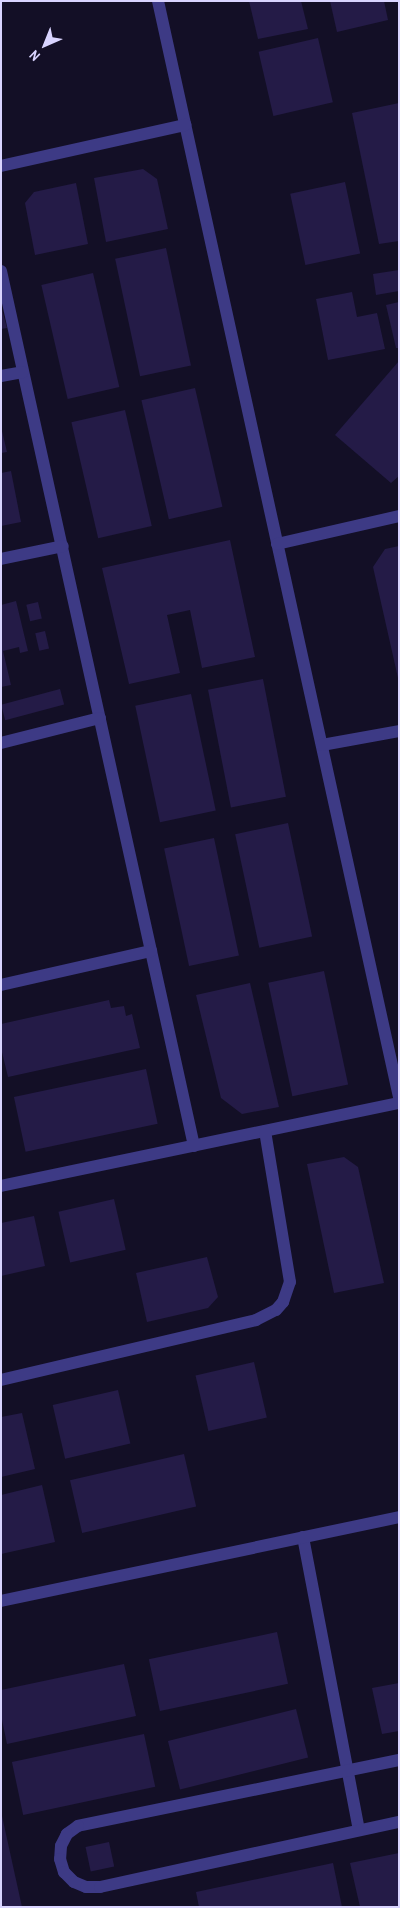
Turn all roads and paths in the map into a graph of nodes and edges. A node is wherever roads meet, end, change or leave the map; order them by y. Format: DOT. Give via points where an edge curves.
graph roads {
  1 [pos="158,1"];
  2 [pos="185,125"];
  3 [pos="1,166"];
  4 [pos="1,271"];
  5 [pos="23,372"];
  6 [pos="1,376"];
  7 [pos="399,516"];
  8 [pos="277,544"];
  9 [pos="63,546"];
  10 [pos="1,559"];
  11 [pos="100,718"];
  12 [pos="399,732"];
  13 [pos="1,743"];
  14 [pos="322,745"];
  15 [pos="151,951"];
  16 [pos="1,984"];
  17 [pos="399,1097"];
  18 [pos="399,1103"];
  19 [pos="265,1131"];
  20 [pos="194,1146"];
  21 [pos="1,1186"];
  22 [pos="1,1380"];
  23 [pos="399,1517"];
  24 [pos="303,1537"];
  25 [pos="1,1601"];
  26 [pos="399,1760"];
  27 [pos="348,1770"];
  28 [pos="399,1822"];
  29 [pos="359,1830"];
  1 -- 2 [label="street"];
  2 -- 3 [label="street"];
  2 -- 8 [label="street"];
  4 -- 5 [label="street"];
  5 -- 6 [label="street"];
  5 -- 9 [label="street"];
  7 -- 8 [label="street"];
  8 -- 14 [label="street"];
  9 -- 10 [label="street"];
  9 -- 11 [label="street"];
  11 -- 13 [label="street"];
  11 -- 15 [label="street"];
  12 -- 14 [label="street"];
  14 -- 17 [label="street"];
  15 -- 16 [label="street"];
  15 -- 20 [label="street"];
  18 -- 19 [label="street"];
  19 -- 20 [label="street"];
  19 -- 22 [label="street" via="290,1282 283,1302 276,1310 256,1320"];
  20 -- 21 [label="street"];
  23 -- 24 [label="street"];
  24 -- 25 [label="street"];
  24 -- 27 [label="street"];
  26 -- 27 [label="street"];
  27 -- 29 [label="street"];
  27 -- 29 [label="street" via="78,1826 67,1834 61,1846 60,1860 64,1872 74,1882 86,1887 100,1887"];
  28 -- 29 [label="street"];
}
